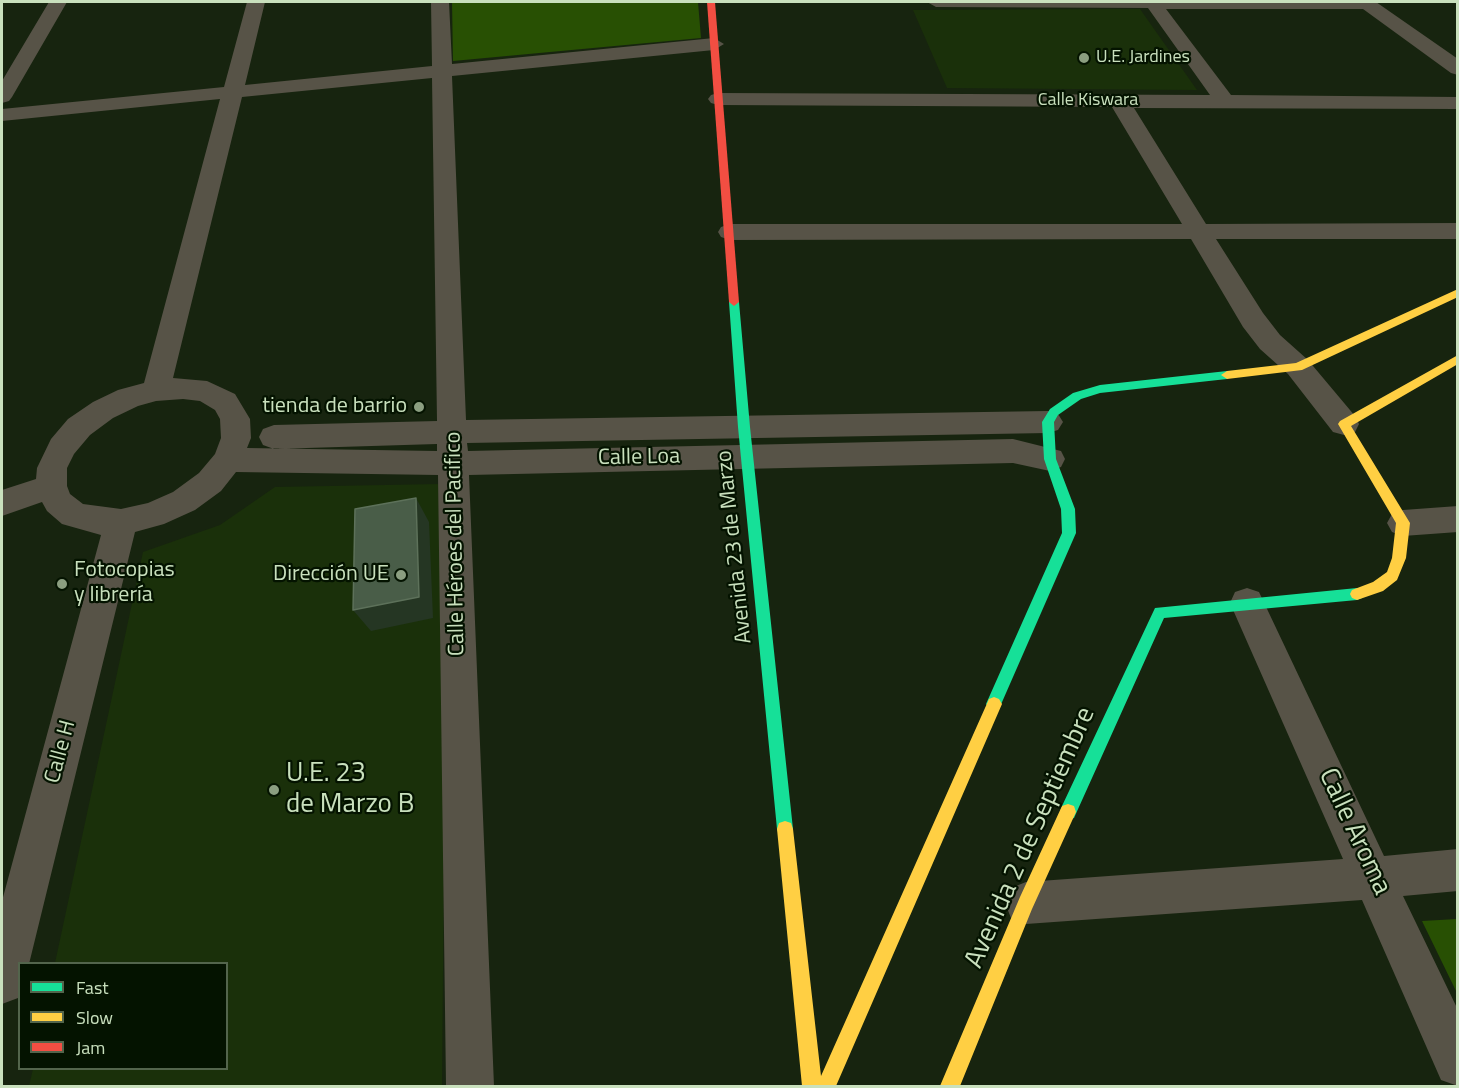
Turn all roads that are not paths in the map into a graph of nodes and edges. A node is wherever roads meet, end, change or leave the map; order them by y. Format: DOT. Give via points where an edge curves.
graph roads {
  1 [pos="58,2"];
  2 [pos="256,2"];
  3 [pos="440,2"];
  4 [pos="711,2"];
  5 [pos="936,2"];
  6 [pos="1055,2"];
  7 [pos="1153,3"];
  8 [pos="1367,3"];
  9 [pos="714,44"];
  10 [pos="1453,58"];
  11 [pos="443,71"];
  12 [pos="235,92"];
  13 [pos="2,97"];
  14 [pos="718,99"];
  15 [pos="1119,101"];
  16 [pos="1225,102"];
  17 [pos="1458,103"];
  18 [pos="2,115"];
  19 [pos="1458,231"];
  20 [pos="730,232"];
  21 [pos="1200,232"];
  22 [pos="1458,292"];
  23 [pos="1458,359"];
  24 [pos="1298,367"];
  25 [pos="156,390"];
  26 [pos="1048,422"];
  27 [pos="1344,424"];
  28 [pos="745,441"];
  29 [pos="453,447"];
  30 [pos="232,449"];
  31 [pos="1050,459"];
  32 [pos="51,486"];
  33 [pos="2,503"];
  34 [pos="1458,519"];
  35 [pos="121,522"];
  36 [pos="1403,523"];
  37 [pos="1247,603"];
  38 [pos="1458,870"];
  39 [pos="1375,878"];
  40 [pos="1026,903"];
  41 [pos="2,982"];
  42 [pos="1458,1063"];
  43 [pos="470,1086"];
  44 [pos="812,1086"];
  45 [pos="826,1086"];
  46 [pos="950,1086"];
  1 -- 13 [label="street"];
  2 -- 12 [label="street"];
  3 -- 11 [label="street, Calle Héroes del Pacifico"];
  4 -- 9 [label="street, Avenida 23 de Marzo"];
  5 -- 6 [label="street"];
  6 -- 7 [label="street"];
  7 -- 8 [label="street"];
  7 -- 16 [label="street"];
  8 -- 10 [label="street"];
  9 -- 11 [label="street"];
  9 -- 14 [label="street, Avenida 23 de Marzo"];
  11 -- 12 [label="street"];
  11 -- 29 [label="street, Calle Héroes del Pacifico"];
  12 -- 18 [label="street"];
  12 -- 25 [label="street"];
  14 -- 15 [label="street, Calle Kiswara"];
  14 -- 20 [label="street, Avenida 23 de Marzo"];
  15 -- 16 [label="street, Calle Kiswara"];
  15 -- 21 [label="street"];
  16 -- 17 [label="street, Calle Kiswara"];
  19 -- 21 [label="street"];
  20 -- 21 [label="street"];
  20 -- 28 [label="street, Avenida 23 de Marzo"];
  21 -- 24 [label="street" via="1253,320"];
  22 -- 24 [label="street"];
  23 -- 27 [label="street"];
  24 -- 26 [label="street" via="1100,389 1070,400"];
  24 -- 27 [label="street"];
  25 -- 30 [label="street" via="183,388 207,392 225,402 235,419"];
  25 -- 32 [label="street" via="103,410 79,427 57,457"];
  26 -- 28 [label="street, Calle Loa"];
  26 -- 31 [label="street"];
  27 -- 36 [label="street"];
  28 -- 29 [label="street, Calle Loa"];
  28 -- 31 [label="street, Calle Loa" via="1013,451"];
  28 -- 44 [label="street, Avenida 23 de Marzo"];
  29 -- 30 [label="street, Calle Loa"];
  29 -- 43 [label="street, Calle Héroes del Pacifico"];
  30 -- 35 [label="street" via="210,482 184,501 153,515"];
  31 -- 45 [label="street" via="1068,508 1069,533"];
  32 -- 33 [label="street"];
  32 -- 35 [label="street" via="58,502 73,515"];
  34 -- 36 [label="street"];
  35 -- 41 [label="street, Calle H"];
  36 -- 37 [label="street" via="1399,558 1392,576 1378,587 1350,597"];
  37 -- 39 [label="street, Calle Aroma"];
  37 -- 40 [label="street, Avenida 2 de Septiembre" via="1160,612"];
  38 -- 39 [label="street"];
  39 -- 40 [label="street"];
  39 -- 42 [label="street, Calle Aroma"];
  40 -- 46 [label="street, Avenida 2 de Septiembre"];
}
